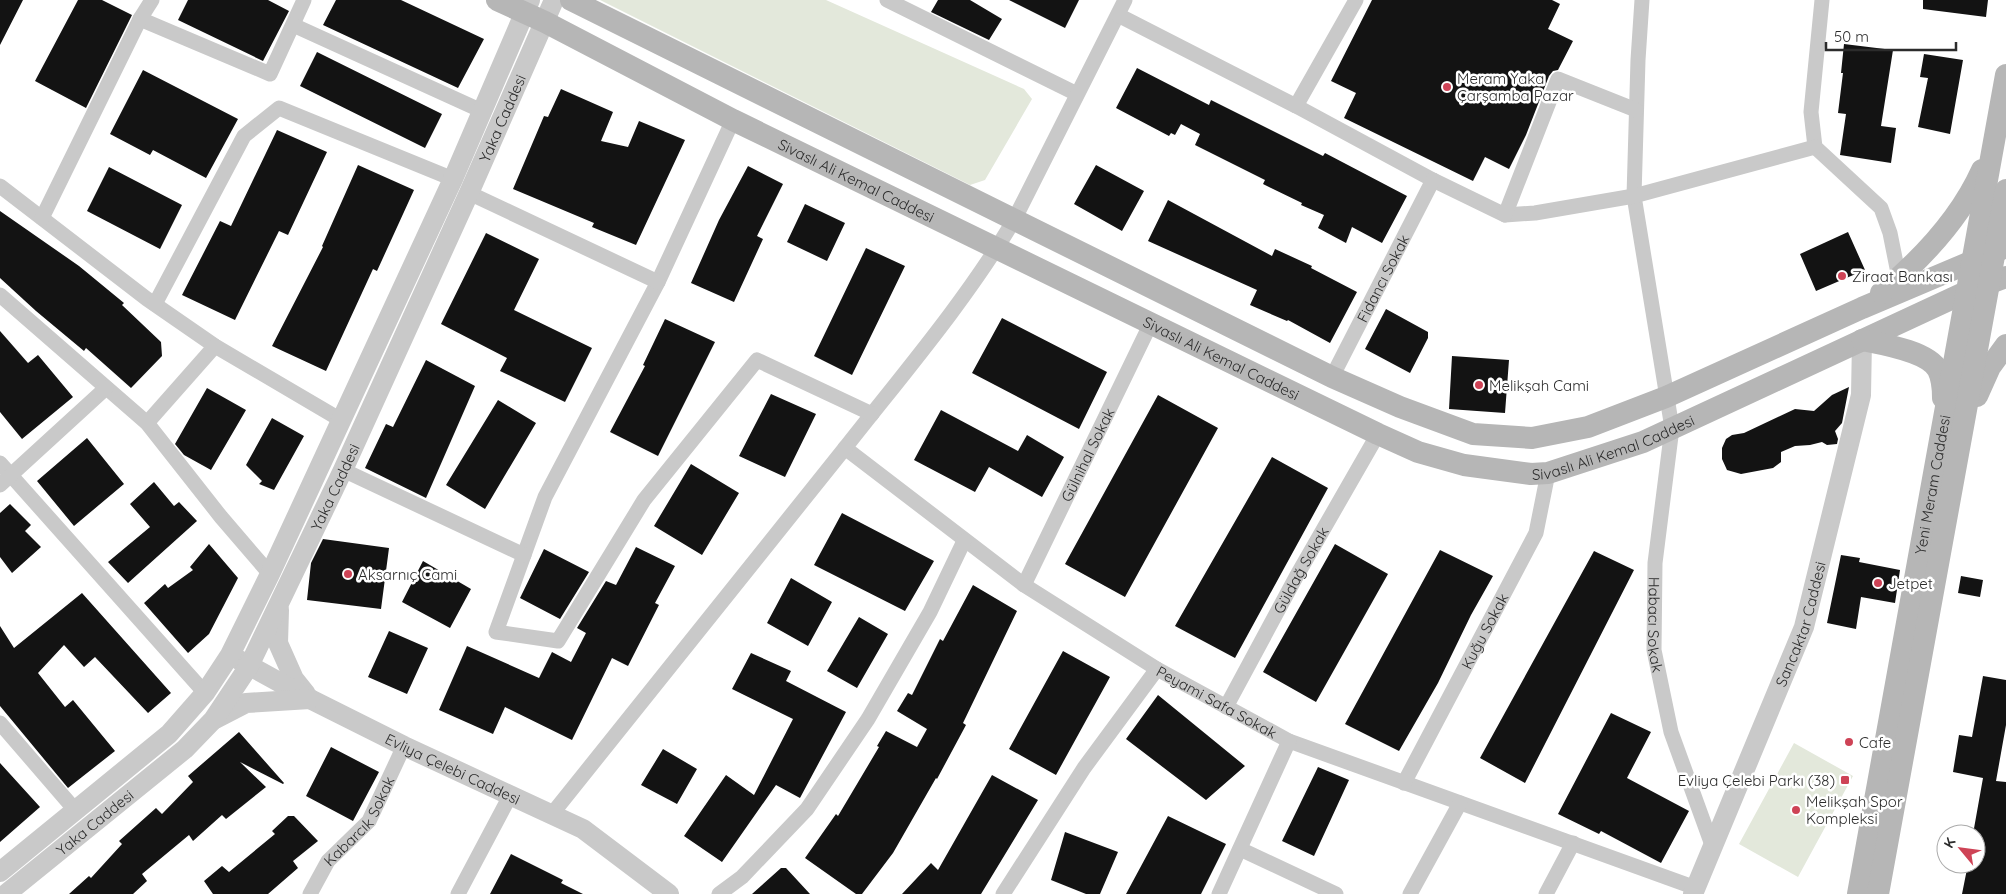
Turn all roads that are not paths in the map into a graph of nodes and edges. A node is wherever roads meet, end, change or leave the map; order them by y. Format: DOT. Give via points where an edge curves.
graph roads {
  1 [pos="152,0"];
  2 [pos="304,0"];
  3 [pos="497,0"];
  4 [pos="554,0"];
  5 [pos="571,0"];
  6 [pos="887,0"];
  7 [pos="1125,0"];
  8 [pos="1356,0"];
  9 [pos="1642,0"];
  10 [pos="1822,0"];
  11 [pos="533,12"];
  12 [pos="1118,15"];
  13 [pos="140,19"];
  14 [pos="293,25"];
  15 [pos="2006,75"];
  16 [pos="1078,94"];
  17 [pos="1296,106"];
  18 [pos="1636,110"];
  19 [pos="482,111"];
  20 [pos="733,120"];
  21 [pos="1995,142"];
  22 [pos="1816,147"];
  23 [pos="453,179"];
  24 [pos="1433,180"];
  25 [pos="0,186"];
  26 [pos="2006,190"];
  27 [pos="469,193"];
  28 [pos="1634,196"];
  29 [pos="1505,215"];
  30 [pos="42,218"];
  31 [pos="1014,220"];
  32 [pos="997,249"];
  33 [pos="2000,250"];
  34 [pos="1973,260"];
  35 [pos="1899,278"];
  36 [pos="1997,280"];
  37 [pos="658,282"];
  38 [pos="1966,292"];
  39 [pos="0,295"];
  40 [pos="155,304"];
  41 [pos="1862,308"];
  42 [pos="1150,325"];
  43 [pos="1862,340"];
  44 [pos="2006,345"];
  45 [pos="215,346"];
  46 [pos="1332,377"];
  47 [pos="106,388"];
  48 [pos="1666,397"];
  49 [pos="872,414"];
  50 [pos="341,420"];
  51 [pos="1954,421"];
  52 [pos="147,423"];
  53 [pos="1672,428"];
  54 [pos="1378,434"];
  55 [pos="845,448"];
  56 [pos="0,463"];
  57 [pos="343,470"];
  58 [pos="1548,472"];
  59 [pos="6,480"];
  60 [pos="964,541"];
  61 [pos="524,555"];
  62 [pos="270,574"];
  63 [pos="1024,585"];
  64 [pos="279,601"];
  65 [pos="230,655"];
  66 [pos="249,666"];
  67 [pos="1157,669"];
  68 [pos="204,693"];
  69 [pos="310,699"];
  70 [pos="1226,707"];
  71 [pos="213,720"];
  72 [pos="0,723"];
  73 [pos="1289,741"];
  74 [pos="404,746"];
  75 [pos="1404,783"];
  76 [pos="511,794"];
  77 [pos="1460,803"];
  78 [pos="76,811"];
  79 [pos="552,814"];
  80 [pos="1573,843"];
  81 [pos="1712,845"];
  82 [pos="1240,849"];
  83 [pos="0,872"];
  84 [pos="659,891"];
  85 [pos="1694,891"];
  86 [pos="6,894"];
  87 [pos="310,894"];
  88 [pos="458,894"];
  89 [pos="720,894"];
  90 [pos="1002,894"];
  91 [pos="1219,894"];
  92 [pos="1336,894"];
  93 [pos="1410,894"];
  94 [pos="1546,894"];
  95 [pos="1858,894"];
  96 [pos="1878,894"];
  1 -- 13 [label="street"];
  2 -- 14 [label="street"];
  3 -- 11 [label="main road, Sivaslı Ali Kemal Caddesi"];
  4 -- 11 [label="street, Yaka Caddesi"];
  5 -- 31 [label="main road, Sivaslı Ali Kemal Caddesi"];
  6 -- 16 [label="street"];
  7 -- 12 [label="street"];
  8 -- 17 [label="street"];
  9 -- 18 [label="street, Habacı Sokak"];
  10 -- 22 [label="street" via="1811,112"];
  11 -- 19 [label="street, Yaka Caddesi"];
  11 -- 20 [label="main road, Sivaslı Ali Kemal Caddesi"];
  11 -- 27 [label="street, Yaka Caddesi"];
  12 -- 16 [label="street"];
  12 -- 17 [label="street"];
  13 -- 14 [label="street" via="270,74"];
  13 -- 30 [label="street"];
  14 -- 19 [label="street"];
  15 -- 21 [label="main road, Yeni Meram Caddesi"];
  16 -- 31 [label="street"];
  17 -- 24 [label="street"];
  18 -- 28 [label="street, Habacı Sokak"];
  18 -- 29 [label="street" via="1558,79"];
  19 -- 23 [label="street, Yaka Caddesi"];
  20 -- 32 [label="main road, Sivaslı Ali Kemal Caddesi"];
  20 -- 37 [label="street"];
  21 -- 34 [label="main road, Yeni Meram Caddesi"];
  21 -- 35 [label="main road" via="1971,194 1941,234"];
  22 -- 28 [label="street"];
  22 -- 35 [label="street" via="1881,208"];
  23 -- 40 [label="street" via="279,108 244,136"];
  23 -- 50 [label="street, Yaka Caddesi"];
  24 -- 29 [label="street"];
  24 -- 46 [label="street, Fidancı Sokak"];
  25 -- 30 [label="street"];
  26 -- 33 [label="main road, Yeni Meram Caddesi"];
  27 -- 37 [label="street"];
  27 -- 57 [label="street, Yaka Caddesi"];
  28 -- 29 [label="street"];
  28 -- 48 [label="street, Habacı Sokak"];
  30 -- 40 [label="street"];
  31 -- 32 [label="street"];
  31 -- 46 [label="main road, Sivaslı Ali Kemal Caddesi"];
  32 -- 42 [label="main road, Sivaslı Ali Kemal Caddesi"];
  32 -- 49 [label="street" via="929,344"];
  33 -- 34 [label="main road, Sivaslı Ali Kemal Caddesi"];
  33 -- 36 [label="main road, Yeni Meram Caddesi"];
  34 -- 38 [label="main road, Yeni Meram Caddesi"];
  34 -- 41 [label="main road, Sivaslı Ali Kemal Caddesi"];
  35 -- 41 [label="main road"];
  36 -- 38 [label="main road, Sivaslı Ali Kemal Caddesi"];
  36 -- 51 [label="main road, Yeni Meram Caddesi"];
  37 -- 61 [label="street" via="545,497"];
  38 -- 43 [label="main road, Sivaslı Ali Kemal Caddesi"];
  38 -- 51 [label="main road, Yeni Meram Caddesi"];
  39 -- 47 [label="street"];
  40 -- 45 [label="street"];
  41 -- 48 [label="main road, Sivaslı Ali Kemal Caddesi"];
  42 -- 54 [label="main road, Sivaslı Ali Kemal Caddesi"];
  42 -- 63 [label="street, Gülnihal Sokak"];
  43 -- 51 [label="main road" via="1920,355 1938,370"];
  43 -- 53 [label="main road, Sivaslı Ali Kemal Caddesi"];
  43 -- 81 [label="street, Sancaktar Caddesi" via="1861,395 1804,627"];
  44 -- 51 [label="main road"];
  45 -- 50 [label="street"];
  45 -- 52 [label="street"];
  46 -- 48 [label="main road, Sivaslı Ali Kemal Caddesi" via="1473,434 1532,438 1588,426"];
  47 -- 52 [label="street"];
  47 -- 59 [label="street"];
  48 -- 53 [label="street, Habacı Sokak"];
  49 -- 55 [label="street"];
  49 -- 61 [label="street" via="757,360 644,500 558,641 496,632"];
  50 -- 62 [label="street, Yaka Caddesi"];
  51 -- 95 [label="main road, Yeni Meram Caddesi"];
  51 -- 96 [label="main road, Yeni Meram Caddesi"];
  52 -- 62 [label="street"];
  53 -- 58 [label="main road, Sivaslı Ali Kemal Caddesi" via="1643,442"];
  53 -- 81 [label="street, Habacı Sokak" via="1655,563 1654,650 1671,732"];
  54 -- 58 [label="main road, Sivaslı Ali Kemal Caddesi" via="1418,452 1464,465 1531,474"];
  54 -- 70 [label="street, Güldağ Sokak"];
  55 -- 60 [label="street"];
  55 -- 79 [label="street"];
  56 -- 59 [label="street"];
  57 -- 61 [label="street"];
  57 -- 64 [label="street, Yaka Caddesi"];
  58 -- 75 [label="street, Kuğu Sokak" via="1536,533"];
  59 -- 68 [label="street"];
  60 -- 63 [label="street"];
  60 -- 89 [label="street" via="930,612 868,719 807,809 742,877"];
  62 -- 65 [label="street, Yaka Caddesi"];
  63 -- 67 [label="street"];
  64 -- 66 [label="street, Yaka Caddesi"];
  64 -- 69 [label="street" via="278,643 294,679"];
  65 -- 66 [label="street, Evliya Çelebi Caddesi"];
  65 -- 68 [label="street, Yaka Caddesi"];
  66 -- 69 [label="street, Evliya Çelebi Caddesi"];
  66 -- 71 [label="street, Yaka Caddesi"];
  67 -- 70 [label="street, Peyami Safa Sokak"];
  67 -- 90 [label="street, Peyami Safa Sokak" via="1084,768"];
  68 -- 78 [label="street, Yaka Caddesi" via="169,734"];
  69 -- 71 [label="street" via="246,703"];
  69 -- 74 [label="street, Evliya Çelebi Caddesi"];
  70 -- 73 [label="street, Peyami Safa Sokak"];
  71 -- 86 [label="street, Yaka Caddesi" via="185,749"];
  72 -- 78 [label="street"];
  73 -- 75 [label="street"];
  73 -- 82 [label="street, Peyami Safa Sokak"];
  74 -- 76 [label="street, Evliya Çelebi Caddesi"];
  74 -- 87 [label="street, Kabarcık Sokak" via="369,821 328,861"];
  75 -- 77 [label="street"];
  76 -- 79 [label="street, Evliya Çelebi Caddesi"];
  76 -- 88 [label="street"];
  77 -- 80 [label="street"];
  77 -- 93 [label="street"];
  78 -- 83 [label="street, Yaka Caddesi"];
  79 -- 84 [label="street, Evliya Çelebi Caddesi" via="583,828"];
  80 -- 85 [label="street"];
  80 -- 94 [label="street"];
  81 -- 85 [label="street, Sancaktar Caddesi"];
  82 -- 91 [label="street, Peyami Safa Sokak"];
  82 -- 92 [label="street"];
}
